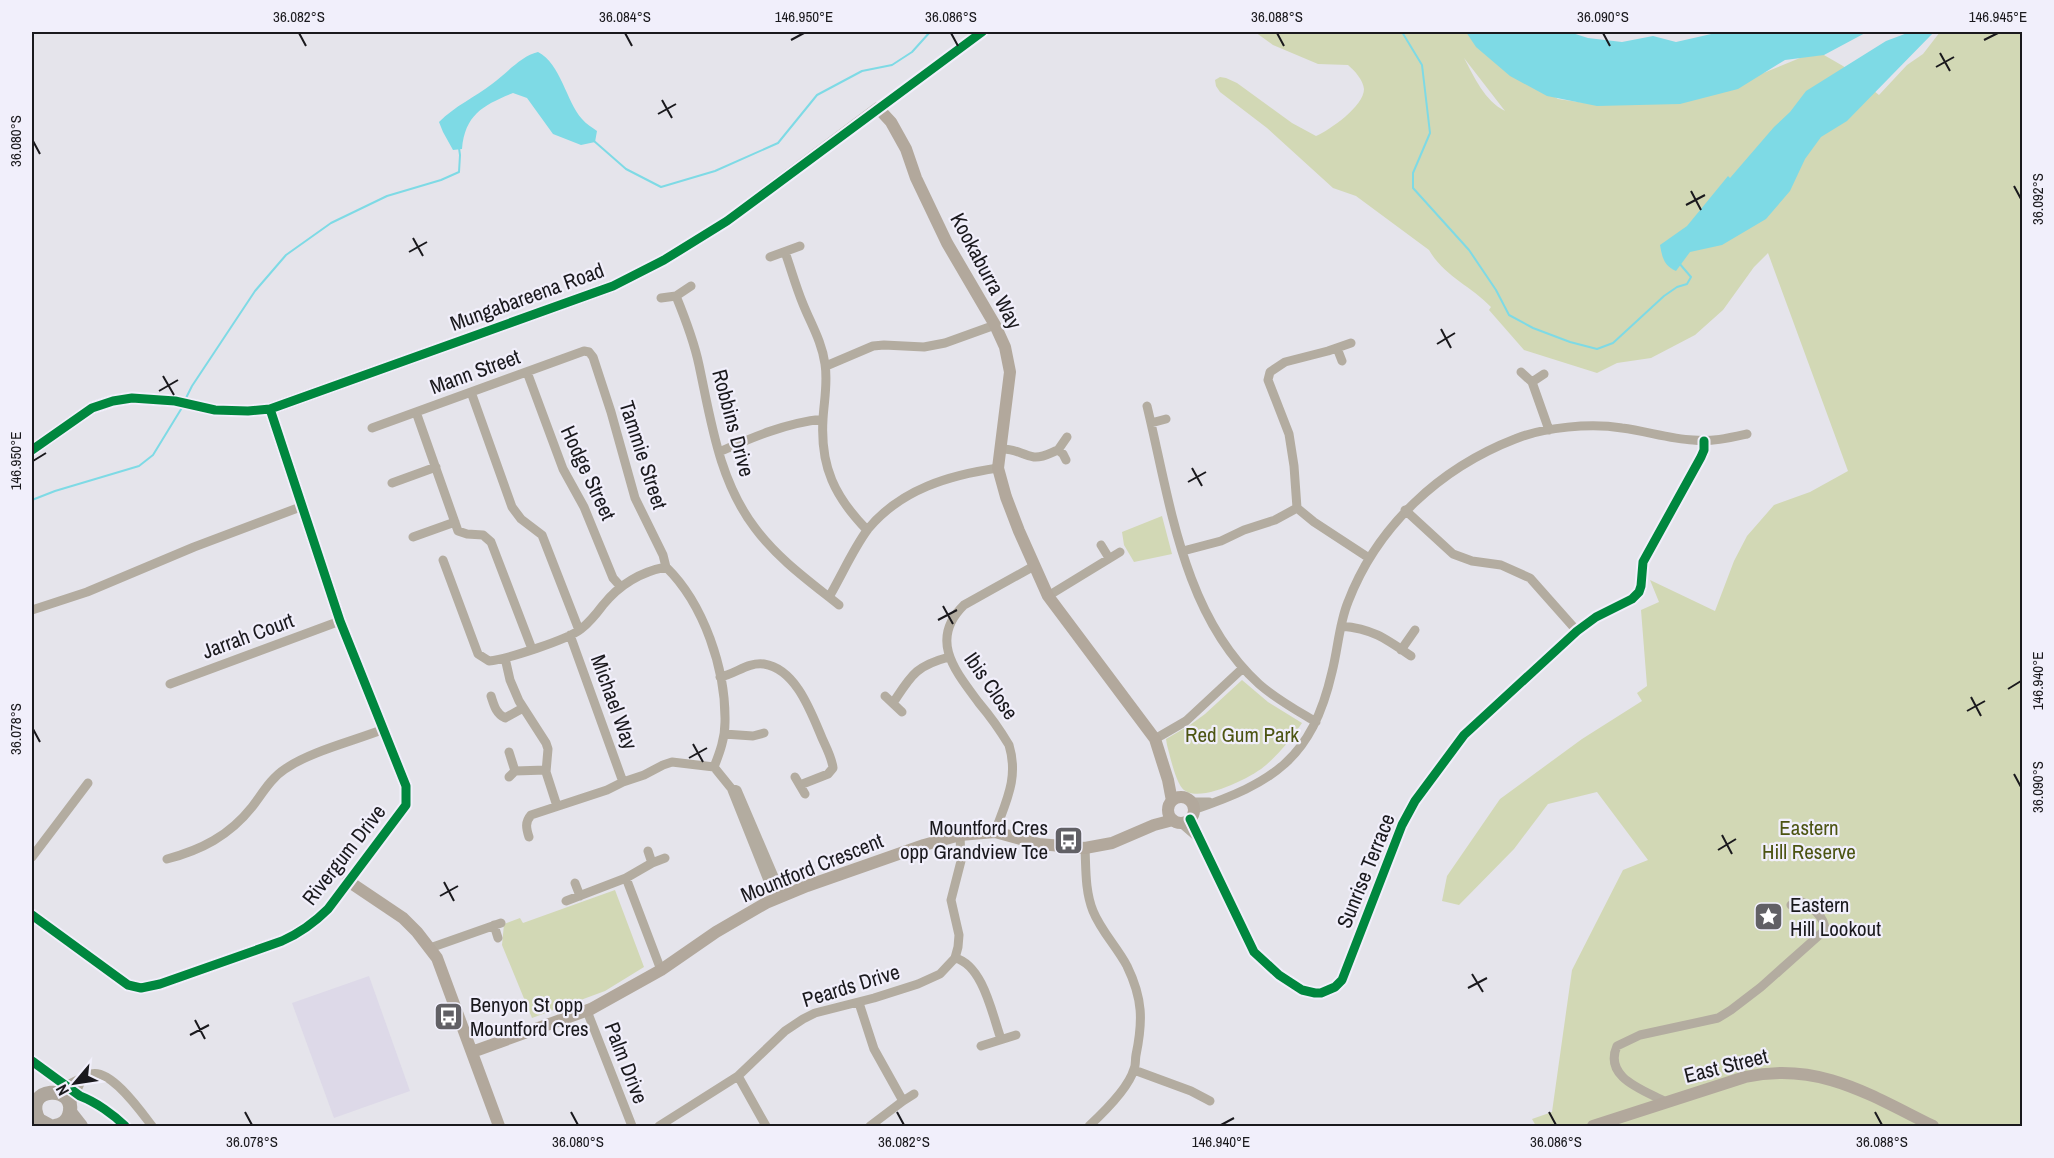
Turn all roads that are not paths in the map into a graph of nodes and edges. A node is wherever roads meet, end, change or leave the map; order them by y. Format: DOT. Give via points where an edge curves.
graph roads {
  1 [pos="982,32"];
  2 [pos="878,108"];
  3 [pos="800,246"];
  4 [pos="785,252"];
  5 [pos="770,258"];
  6 [pos="691,286"];
  7 [pos="676,296"];
  8 [pos="661,298"];
  9 [pos="995,325"];
  10 [pos="1350,343"];
  11 [pos="1337,348"];
  12 [pos="589,352"];
  13 [pos="1342,362"];
  14 [pos="826,366"];
  15 [pos="527,372"];
  16 [pos="1521,372"];
  17 [pos="1544,374"];
  18 [pos="1532,382"];
  19 [pos="471,392"];
  20 [pos="1147,406"];
  21 [pos="270,409"];
  22 [pos="416,412"];
  23 [pos="823,419"];
  24 [pos="1166,419"];
  25 [pos="1151,423"];
  26 [pos="372,428"];
  27 [pos="1549,430"];
  28 [pos="1747,434"];
  29 [pos="1067,437"];
  30 [pos="1704,441"];
  31 [pos="1001,449"];
  32 [pos="32,450"];
  33 [pos="1058,450"];
  34 [pos="719,452"];
  35 [pos="1066,460"];
  36 [pos="436,467"];
  37 [pos="998,468"];
  38 [pos="392,483"];
  39 [pos="303,506"];
  40 [pos="1298,508"];
  41 [pos="1405,510"];
  42 [pos="455,522"];
  43 [pos="867,531"];
  44 [pos="413,537"];
  45 [pos="1101,545"];
  46 [pos="1183,551"];
  47 [pos="1120,552"];
  48 [pos="1109,558"];
  49 [pos="1369,558"];
  50 [pos="443,560"];
  51 [pos="1034,566"];
  52 [pos="666,567"];
  53 [pos="621,587"];
  54 [pos="1048,596"];
  55 [pos="829,597"];
  56 [pos="839,605"];
  57 [pos="32,610"];
  58 [pos="340,621"];
  59 [pos="1341,626"];
  60 [pos="1415,630"];
  61 [pos="1577,631"];
  62 [pos="574,633"];
  63 [pos="532,649"];
  64 [pos="1401,650"];
  65 [pos="1411,656"];
  66 [pos="949,657"];
  67 [pos="505,658"];
  68 [pos="1243,668"];
  69 [pos="720,677"];
  70 [pos="170,684"];
  71 [pos="491,696"];
  72 [pos="523,708"];
  73 [pos="902,712"];
  74 [pos="1316,722"];
  75 [pos="384,729"];
  76 [pos="764,732"];
  77 [pos="724,734"];
  78 [pos="1155,739"];
  79 [pos="509,752"];
  80 [pos="714,767"];
  81 [pos="546,770"];
  82 [pos="623,782"];
  83 [pos="88,783"];
  84 [pos="800,785"];
  85 [pos="557,806"];
  86 [pos="1181,810"];
  87 [pos="995,832"];
  88 [pos="960,835"];
  89 [pos="529,837"];
  90 [pos="1085,848"];
  91 [pos="648,851"];
  92 [pos="32,857"];
  93 [pos="665,858"];
  94 [pos="167,859"];
  95 [pos="652,863"];
  96 [pos="626,878"];
  97 [pos="348,881"];
  98 [pos="575,883"];
  99 [pos="580,896"];
  100 [pos="779,897"];
  101 [pos="566,901"];
  102 [pos="1791,905"];
  103 [pos="32,915"];
  104 [pos="498,938"];
  105 [pos="430,948"];
  106 [pos="954,958"];
  107 [pos="661,970"];
  108 [pos="859,1003"];
  109 [pos="587,1011"];
  110 [pos="1016,1035"];
  111 [pos="1001,1039"];
  112 [pos="981,1046"];
  113 [pos="472,1052"];
  114 [pos="1134,1070"];
  115 [pos="738,1076"];
  116 [pos="82,1079"];
  117 [pos="32,1085"];
  118 [pos="51,1092"];
  119 [pos="914,1094"];
  120 [pos="903,1101"];
  121 [pos="1210,1101"];
  122 [pos="1666,1102"];
  123 [pos="33,1105"];
  124 [pos="70,1109"];
  125 [pos="50,1126"];
  126 [pos="56,1126"];
  127 [pos="81,1126"];
  128 [pos="153,1126"];
  129 [pos="499,1126"];
  130 [pos="632,1126"];
  131 [pos="659,1126"];
  132 [pos="766,1126"];
  133 [pos="870,1126"];
  134 [pos="1089,1126"];
  135 [pos="1593,1126"];
  136 [pos="1933,1126"];
  1 -- 2 [label="street, Mungabareena Road"];
  2 -- 9 [label="street, Kookaburra Way" via="906,149 947,243"];
  2 -- 21 [label="street, Mungabareena Road" via="727,221 613,286"];
  3 -- 4 [label="street"];
  4 -- 5 [label="street"];
  4 -- 14 [label="street"];
  6 -- 7 [label="street"];
  7 -- 8 [label="street"];
  7 -- 34 [label="street, Robbins Drive" via="699,364"];
  9 -- 14 [label="street" via="924,347 873,346"];
  9 -- 31 [label="street, Kookaburra Way" via="1010,372"];
  10 -- 11 [label="street"];
  11 -- 13 [label="street"];
  11 -- 40 [label="street" via="1285,362 1270,372 1268,380 1288,434"];
  12 -- 15 [label="street, Mann Street"];
  12 -- 52 [label="street, Tammie Street" via="635,498"];
  14 -- 23 [label="street"];
  15 -- 19 [label="street, Mann Street"];
  15 -- 53 [label="street, Hodge Street" via="562,470 584,507 613,578"];
  16 -- 18 [label="street"];
  17 -- 18 [label="street"];
  18 -- 27 [label="street"];
  19 -- 22 [label="street, Mann Street"];
  19 -- 62 [label="street, Michael Way" via="512,507 542,535"];
  20 -- 25 [label="street"];
  21 -- 32 [label="street, Mungabareena Road" via="240,411 132,398 92,408"];
  21 -- 39 [label="street, Rivergum Drive"];
  22 -- 26 [label="street, Mann Street"];
  22 -- 36 [label="street"];
  23 -- 34 [label="street" via="787,425"];
  23 -- 43 [label="street" via="826,469 840,498"];
  24 -- 25 [label="street"];
  25 -- 46 [label="street"];
  27 -- 30 [label="street, Mountford Crescent" via="1619,427"];
  27 -- 41 [label="street, Mountford Crescent" via="1479,454"];
  28 -- 30 [label="street, Mountford Crescent"];
  29 -- 33 [label="street"];
  30 -- 61 [label="street, Sunrise Terrace" via="1701,458 1643,562 1639,592"];
  31 -- 33 [label="street" via="1035,457"];
  31 -- 37 [label="street, Kookaburra Way"];
  33 -- 35 [label="street"];
  34 -- 55 [label="street, Robbins Drive" via="733,490 754,527 781,558"];
  36 -- 38 [label="street"];
  36 -- 42 [label="street"];
  37 -- 43 [label="street" via="950,477 920,489 884,513"];
  37 -- 51 [label="street, Kookaburra Way"];
  39 -- 57 [label="street"];
  39 -- 58 [label="street, Rivergum Drive"];
  40 -- 46 [label="street" via="1221,541"];
  40 -- 49 [label="street"];
  41 -- 49 [label="street, Mountford Crescent"];
  41 -- 61 [label="street" via="1453,554 1501,565 1530,578"];
  42 -- 44 [label="street"];
  42 -- 63 [label="street" via="458,531 483,535 491,542"];
  43 -- 55 [label="street"];
  45 -- 48 [label="street"];
  46 -- 68 [label="street" via="1207,617"];
  47 -- 48 [label="street"];
  48 -- 54 [label="street"];
  49 -- 59 [label="street, Mountford Crescent"];
  50 -- 67 [label="street" via="478,654 489,661"];
  51 -- 54 [label="street, Kookaburra Way"];
  51 -- 66 [label="street, Ibis Close" via="958,611 948,634"];
  52 -- 53 [label="street" via="638,575"];
  52 -- 69 [label="street, Tammie Street" via="684,588 705,626"];
  53 -- 62 [label="street"];
  54 -- 78 [label="street, Kookaburra Way"];
  55 -- 56 [label="street, Robbins Drive"];
  58 -- 70 [label="street, Jarrah Court"];
  58 -- 75 [label="street, Rivergum Drive"];
  59 -- 64 [label="street" via="1380,635"];
  59 -- 74 [label="street, Mountford Crescent" via="1326,698"];
  60 -- 64 [label="street"];
  61 -- 86 [label="street, Sunrise Terrace" via="1464,735 1415,801 1342,980 1335,987 1315,993 1302,990 1254,952"];
  62 -- 63 [label="street"];
  62 -- 82 [label="street, Michael Way"];
  63 -- 67 [label="street"];
  64 -- 65 [label="street"];
  66 -- 73 [label="street" via="914,673 889,699"];
  66 -- 87 [label="street, Ibis Close" via="1010,745 1014,759 1013,781"];
  67 -- 72 [label="street"];
  68 -- 74 [label="street" via="1273,696"];
  68 -- 78 [label="street" via="1186,721"];
  69 -- 77 [label="street, Tammie Street"];
  69 -- 84 [label="street" via="744,666 763,664 782,673 797,687 833,764 828,774"];
  71 -- 72 [label="street" via="496,710 505,718"];
  72 -- 81 [label="street" via="546,743"];
  74 -- 86 [label="street, Mountford Crescent" via="1301,746 1275,773 1255,786 1215,802"];
  75 -- 94 [label="street" via="284,769 232,829 199,849"];
  75 -- 97 [label="street, Rivergum Drive" via="406,786 406,805"];
  76 -- 77 [label="street" via="753,736"];
  77 -- 80 [label="street, Tammie Street"];
  78 -- 86 [label="street, Kookaburra Way"];
  79 -- 81 [label="street" via="512,774"];
  80 -- 82 [label="street" via="672,762"];
  80 -- 100 [label="street" via="737,790 778,886"];
  81 -- 85 [label="street"];
  82 -- 85 [label="street"];
  83 -- 92 [label="street"];
  85 -- 89 [label="street" via="531,815 526,828"];
  86 -- 90 [label="street, Mountford Crescent" via="1112,843"];
  87 -- 88 [label="street, Mountford Crescent"];
  87 -- 90 [label="street, Mountford Crescent" via="1039,844"];
  88 -- 100 [label="street, Mountford Crescent"];
  88 -- 106 [label="street" via="961,861 951,900 959,935"];
  90 -- 114 [label="street" via="1094,912 1124,961 1138,996 1140,1039"];
  91 -- 95 [label="street"];
  93 -- 95 [label="street"];
  95 -- 96 [label="street"];
  96 -- 99 [label="street"];
  96 -- 107 [label="street"];
  97 -- 103 [label="street, Rivergum Drive" via="328,909 295,936 141,988 117,978"];
  97 -- 105 [label="street" via="404,918"];
  98 -- 99 [label="street"];
  99 -- 101 [label="street"];
  100 -- 107 [label="street, Mountford Crescent" via="716,932"];
  102 -- 122 [label="street" via="1805,903 1821,918 1825,930 1761,987 1718,1018 1640,1035 1617,1046 1614,1058 1618,1072"];
  104 -- 105 [label="street" via="497,924"];
  105 -- 113 [label="street" via="447,981"];
  106 -- 108 [label="street, Peards Drive" via="933,978"];
  106 -- 111 [label="street" via="968,964 979,979"];
  107 -- 109 [label="street, Mountford Crescent"];
  108 -- 115 [label="street, Peards Drive" via="798,1021"];
  108 -- 120 [label="street" via="874,1049"];
  109 -- 113 [label="street, Mountford Crescent"];
  109 -- 130 [label="street, Palm Drive"];
  110 -- 111 [label="street"];
  111 -- 112 [label="street"];
  113 -- 129 [label="street"];
  114 -- 121 [label="street"];
  114 -- 134 [label="street" via="1105,1111"];
  115 -- 131 [label="street, Peards Drive"];
  115 -- 132 [label="street"];
  116 -- 118 [label="street"];
  116 -- 124 [label="street"];
  116 -- 128 [label="street" via="91,1074 104,1075"];
  117 -- 118 [label="main road"];
  118 -- 123 [label="main road"];
  118 -- 124 [label="main road" via="64,1096"];
  119 -- 120 [label="street"];
  120 -- 133 [label="street"];
  122 -- 135 [label="street, East Street"];
  122 -- 136 [label="street, East Street" via="1745,1077 1793,1072 1836,1080"];
  123 -- 125 [label="main road" via="39,1120"];
  124 -- 126 [label="main road" via="64,1123"];
  124 -- 127 [label="main road"];
}
